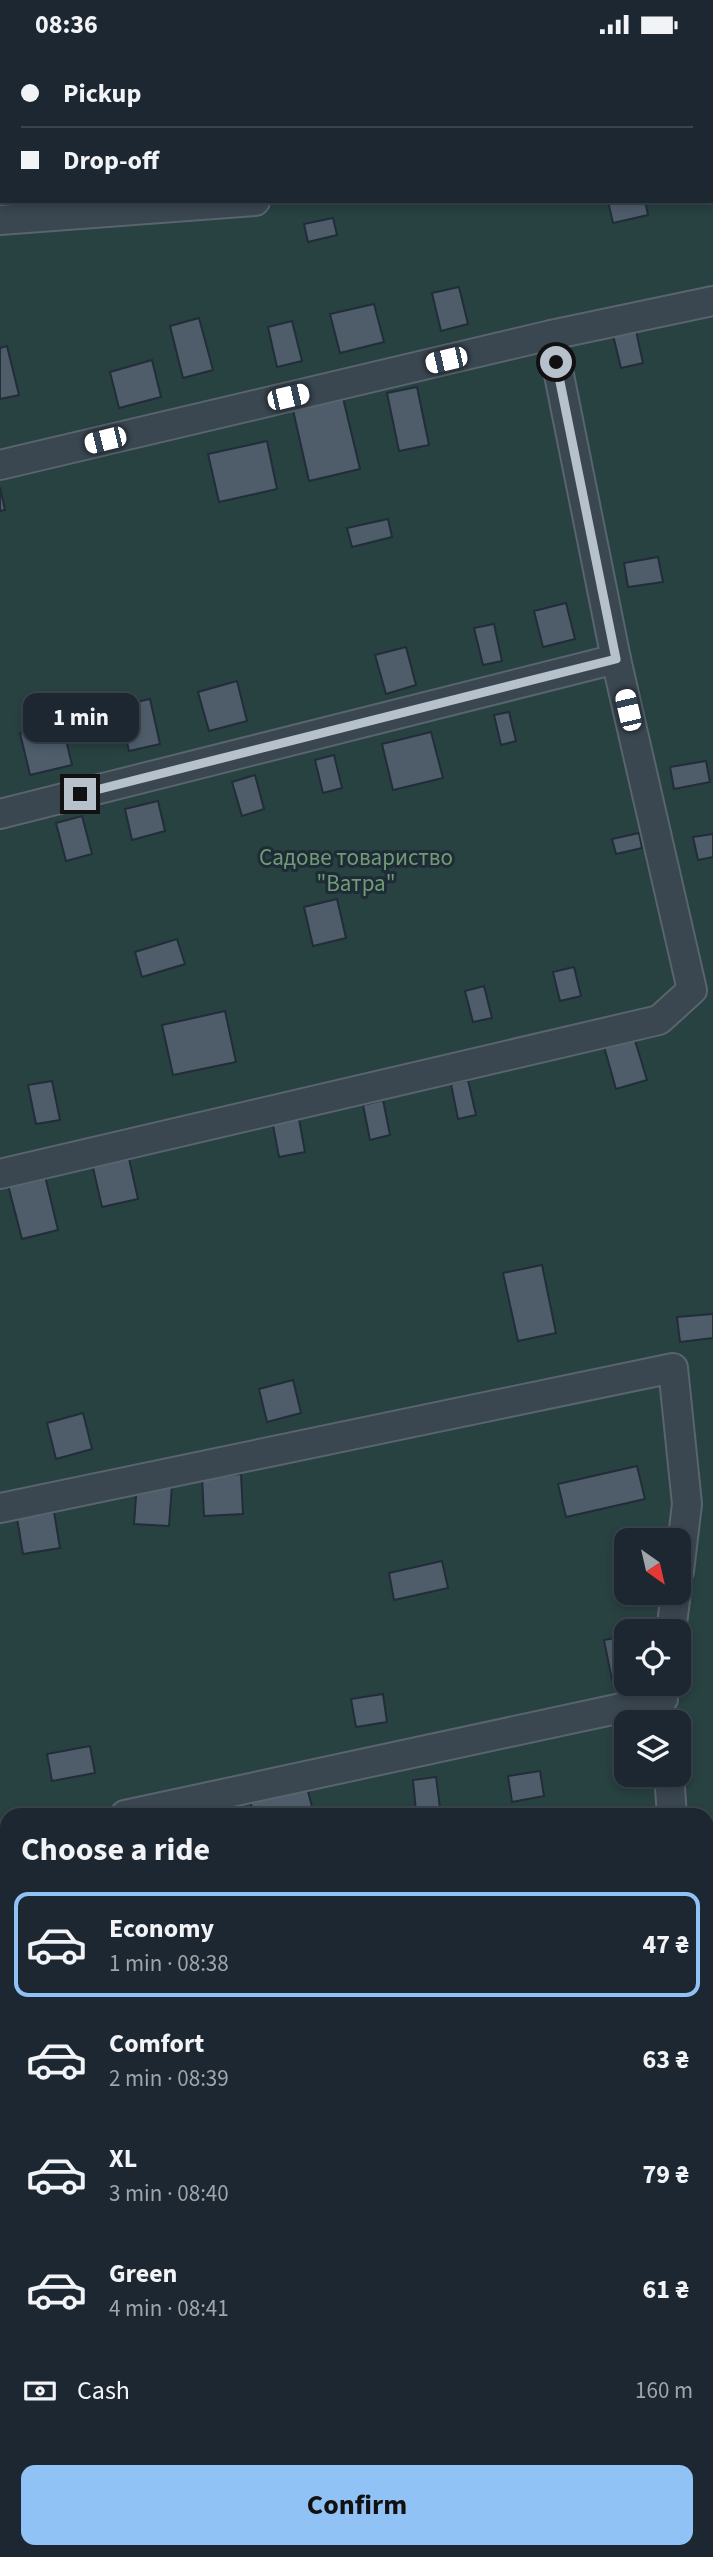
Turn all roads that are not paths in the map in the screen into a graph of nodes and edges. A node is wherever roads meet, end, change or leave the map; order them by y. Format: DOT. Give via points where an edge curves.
graph roads {
  1 [pos="228,203"];
  2 [pos="0,220"];
  3 [pos="713,301"];
  4 [pos="551,335"];
  5 [pos="0,465"];
  6 [pos="616,659"];
  7 [pos="0,814"];
  8 [pos="0,1174"];
  9 [pos="0,1508"];
  10 [pos="684,1528"];
  11 [pos="664,1701"];
  12 [pos="670,1787"];
  13 [pos="158,1808"];
  14 [pos="671,1808"];
  1 -- 2 [label="street"];
  3 -- 4 [label="street"];
  4 -- 5 [label="street"];
  4 -- 6 [label="street"];
  6 -- 7 [label="street"];
  6 -- 8 [label="street" via="692,990 659,1020"];
  9 -- 10 [label="street" via="673,1368 687,1504"];
  11 -- 13 [label="street"];
  12 -- 14 [label="street"];
}
